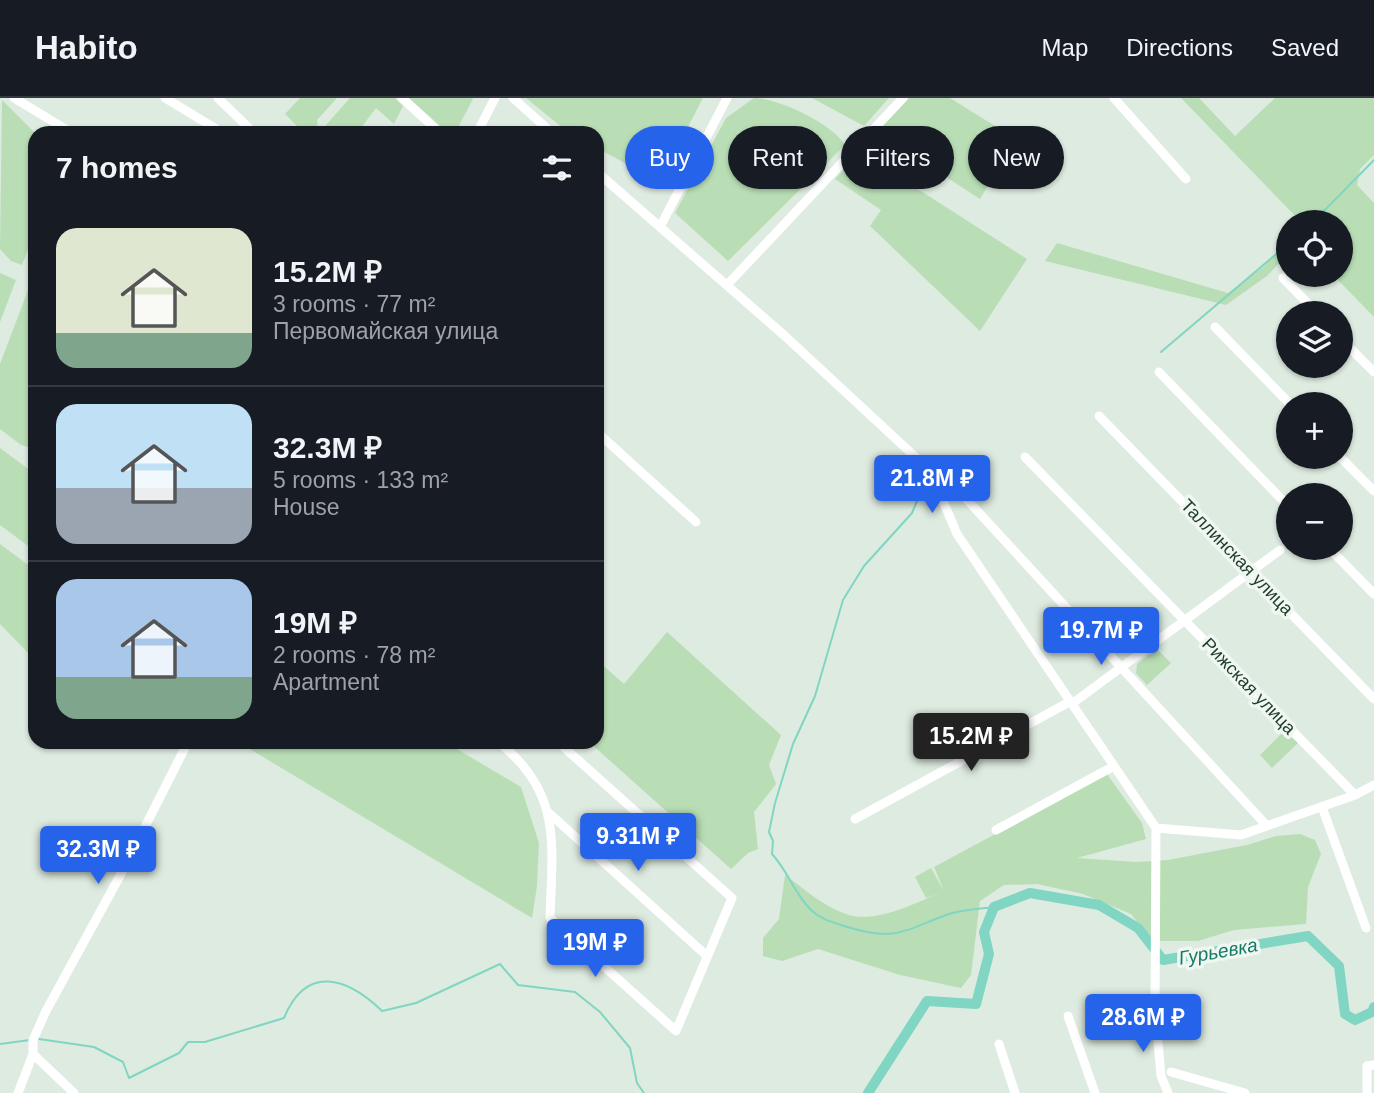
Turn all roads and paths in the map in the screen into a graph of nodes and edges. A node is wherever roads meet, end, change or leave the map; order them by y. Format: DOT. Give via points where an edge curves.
graph roads {
  1 [pos="14,98"];
  2 [pos="165,98"];
  3 [pos="218,98"];
  4 [pos="402,98"];
  5 [pos="495,98"];
  6 [pos="513,98"];
  7 [pos="727,98"];
  8 [pos="903,98"];
  9 [pos="1114,98"];
  10 [pos="60,126"];
  11 [pos="211,126"];
  12 [pos="247,126"];
  13 [pos="432,126"];
  14 [pos="481,126"];
  15 [pos="544,126"];
  16 [pos="604,178"];
  17 [pos="1186,179"];
  18 [pos="660,228"];
  19 [pos="727,285"];
  20 [pos="1292,287"];
  21 [pos="1305,301"];
  22 [pos="1215,327"];
  23 [pos="1353,351"];
  24 [pos="1159,372"];
  25 [pos="1374,372"];
  26 [pos="1278,392"];
  27 [pos="1099,416"];
  28 [pos="604,438"];
  29 [pos="1025,457"];
  30 [pos="1352,469"];
  31 [pos="1374,491"];
  32 [pos="940,494"];
  33 [pos="1276,494"];
  34 [pos="696,522"];
  35 [pos="1276,553"];
  36 [pos="1341,560"];
  37 [pos="1252,572"];
  38 [pos="1374,594"];
  39 [pos="1186,622"];
  40 [pos="1122,668"];
  41 [pos="1374,699"];
  42 [pos="1072,702"];
  43 [pos="184,749"];
  44 [pos="505,749"];
  45 [pos="566,749"];
  46 [pos="1114,766"];
  47 [pos="1374,785"];
  48 [pos="1355,795"];
  49 [pos="1322,807"];
  50 [pos="549,813"];
  51 [pos="855,818"];
  52 [pos="1267,826"];
  53 [pos="1156,828"];
  54 [pos="996,830"];
  55 [pos="1366,928"];
  56 [pos="707,956"];
  57 [pos="1068,1016"];
  58 [pos="999,1044"];
  59 [pos="33,1054"];
  60 [pos="1374,1065"];
  61 [pos="1171,1072"];
  62 [pos="18,1093"];
  63 [pos="74,1093"];
  64 [pos="1015,1093"];
  65 [pos="1095,1093"];
  66 [pos="1168,1093"];
  67 [pos="1245,1093"];
  68 [pos="1367,1093"];
  1 -- 10 [label="street"];
  2 -- 11 [label="street"];
  3 -- 12 [label="street"];
  4 -- 13 [label="street"];
  5 -- 14 [label="street"];
  6 -- 15 [label="street"];
  7 -- 18 [label="street"];
  8 -- 19 [label="street"];
  9 -- 17 [label="street"];
  16 -- 18 [label="street"];
  18 -- 19 [label="street"];
  19 -- 32 [label="street" via="884,425 938,478"];
  20 -- 21 [label="street"];
  22 -- 26 [label="street"];
  23 -- 25 [label="street"];
  24 -- 33 [label="street"];
  27 -- 37 [label="street, Таллинская улица"];
  28 -- 34 [label="street"];
  29 -- 39 [label="street, Рижская улица"];
  30 -- 31 [label="street"];
  32 -- 40 [label="street" via="959,491"];
  32 -- 42 [label="street" via="957,534"];
  35 -- 37 [label="street"];
  36 -- 38 [label="street"];
  37 -- 39 [label="street"];
  37 -- 41 [label="street, Таллинская улица"];
  39 -- 40 [label="street"];
  39 -- 48 [label="street, Рижская улица"];
  40 -- 42 [label="street"];
  40 -- 52 [label="street"];
  42 -- 46 [label="street"];
  42 -- 51 [label="street"];
  43 -- 59 [label="street" via="33,1040"];
  44 -- 50 [label="street" via="537,782"];
  45 -- 50 [label="street" via="732,898 676,1031 551,918"];
  46 -- 53 [label="street"];
  46 -- 54 [label="street"];
  47 -- 48 [label="street"];
  48 -- 49 [label="street"];
  49 -- 52 [label="street"];
  49 -- 55 [label="street"];
  50 -- 56 [label="street"];
  52 -- 53 [label="street" via="1241,835"];
  53 -- 66 [label="street" via="1155,1008 1161,1076"];
  57 -- 65 [label="street"];
  58 -- 64 [label="street"];
  59 -- 62 [label="street"];
  59 -- 63 [label="street"];
  60 -- 68 [label="street" via="1367,1066"];
  61 -- 67 [label="street"];
}
